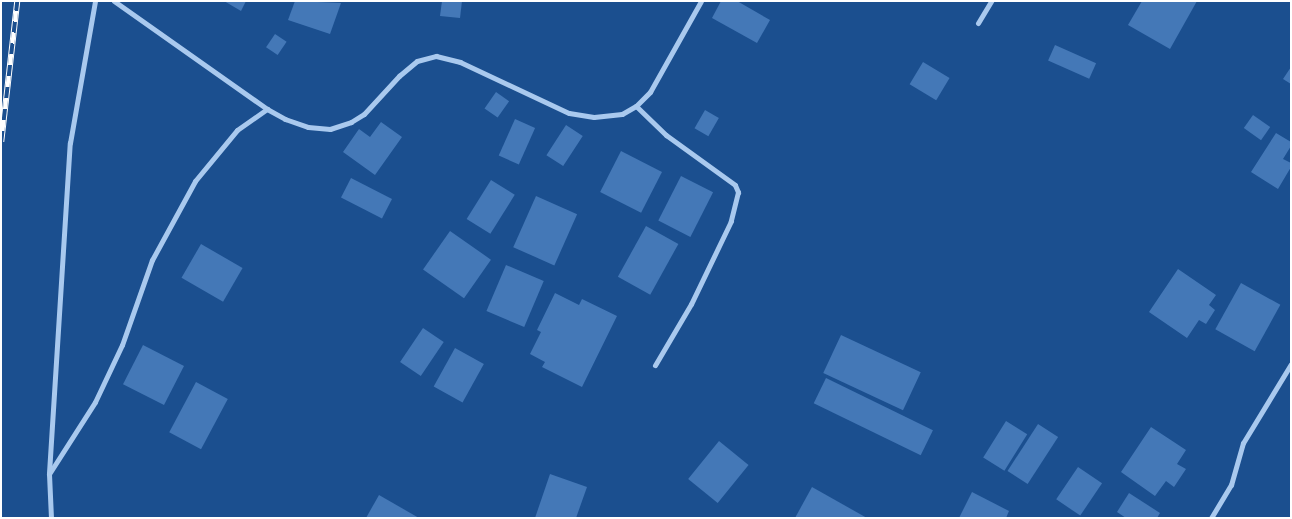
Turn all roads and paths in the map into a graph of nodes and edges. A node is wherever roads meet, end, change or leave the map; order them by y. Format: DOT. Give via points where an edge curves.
graph roads {
  1 [pos="95,1"];
  2 [pos="114,1"];
  3 [pos="701,1"];
  4 [pos="991,1"];
  5 [pos="978,23"];
  6 [pos="636,106"];
  7 [pos="267,109"];
  8 [pos="1291,364"];
  9 [pos="655,365"];
  10 [pos="49,474"];
  11 [pos="50,518"];
  12 [pos="1211,518"];
  1 -- 10 [label="street" via="70,143"];
  2 -- 7 [label="street"];
  3 -- 6 [label="street" via="650,92"];
  4 -- 5 [label="street"];
  6 -- 7 [label="street" via="622,114 603,116 569,113 460,62 436,56 417,61 364,114 330,129 308,127"];
  6 -- 9 [label="street" via="666,135 734,185 738,192 731,221 695,296"];
  7 -- 10 [label="street" via="236,130 195,181 152,260 122,345 95,402"];
  8 -- 12 [label="street" via="1244,443 1231,485"];
  10 -- 11 [label="street"];
}
